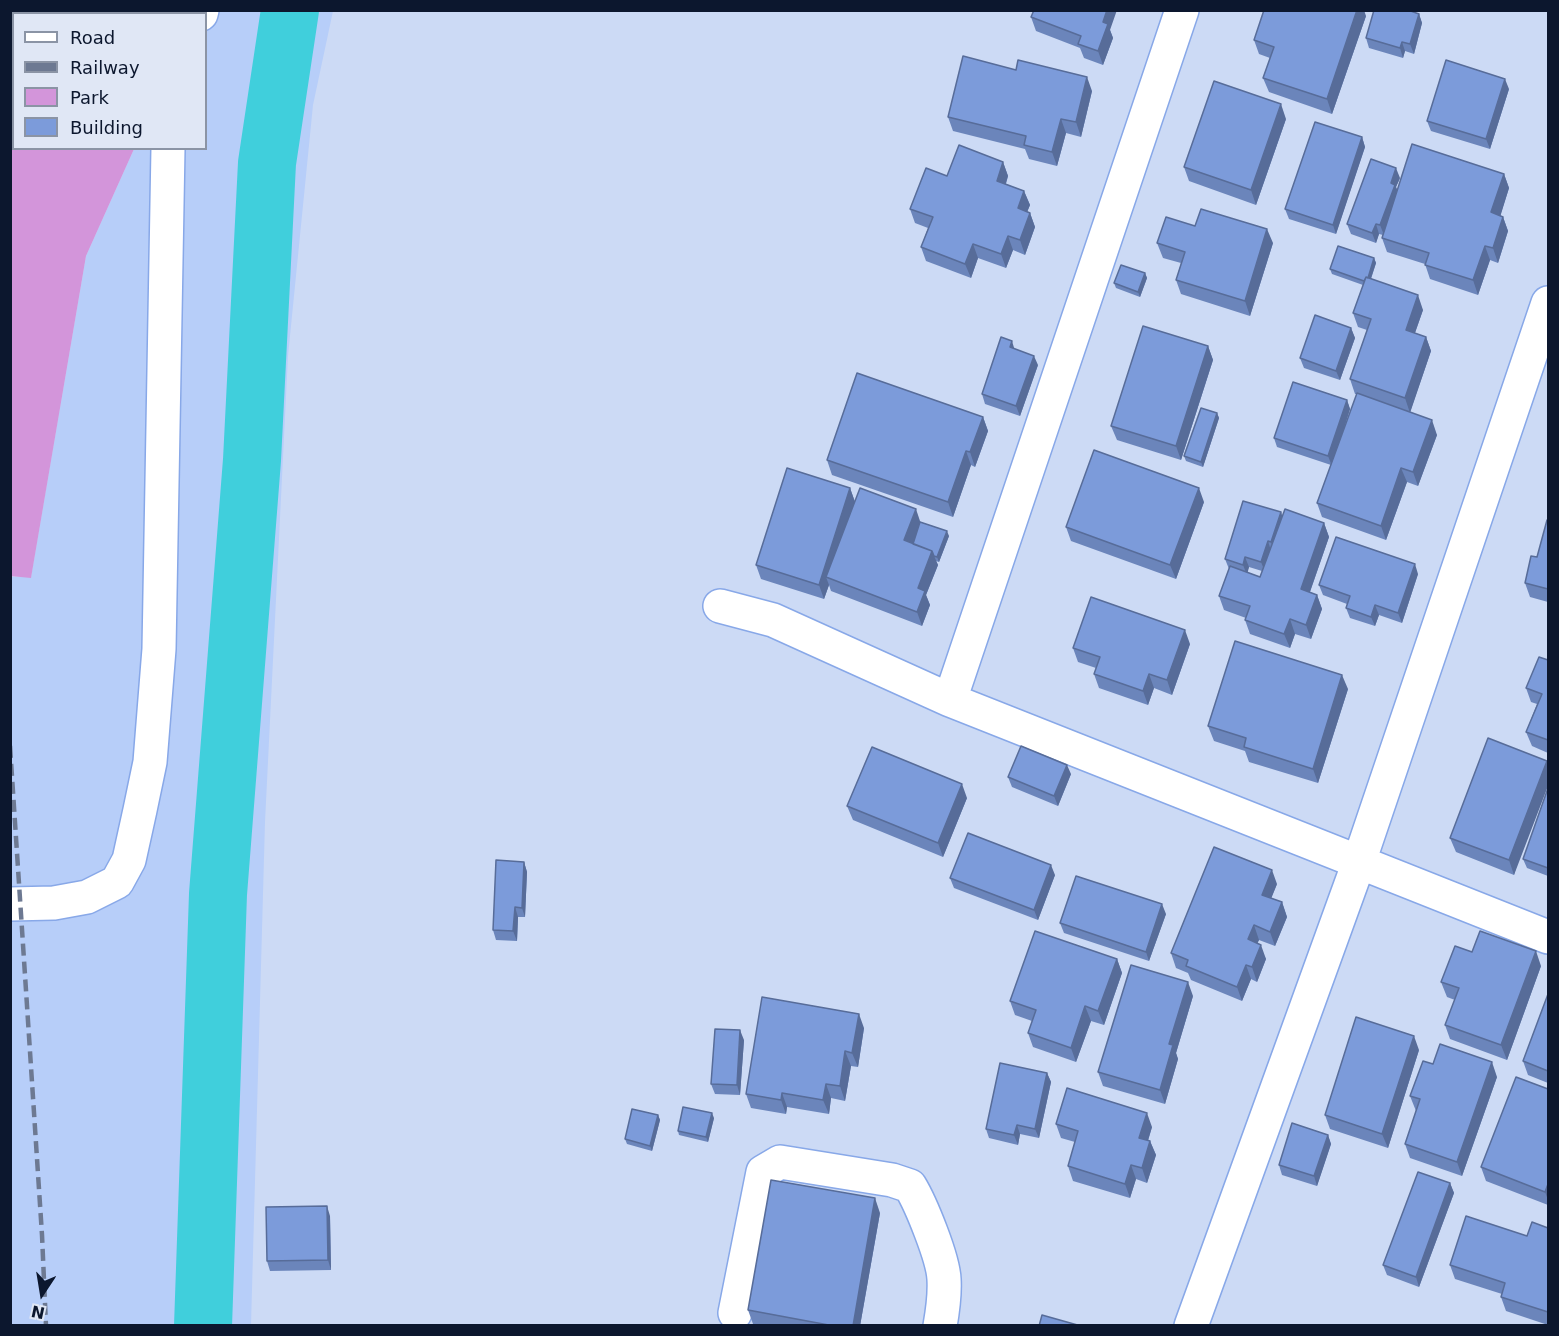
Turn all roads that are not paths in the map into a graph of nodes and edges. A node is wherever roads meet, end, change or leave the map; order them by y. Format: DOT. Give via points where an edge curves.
graph roads {
  1 [pos="1182,10"];
  2 [pos="168,150"];
  3 [pos="1548,303"];
  4 [pos="720,606"];
  5 [pos="950,700"];
  6 [pos="1359,862"];
  7 [pos="10,904"];
  8 [pos="1548,937"];
  9 [pos="735,1313"];
  10 [pos="940,1326"];
  11 [pos="1191,1326"];
  1 -- 5 [label="street"];
  2 -- 7 [label="street" via="159,649 150,762 140,810 129,860 117,882 87,897"];
  3 -- 6 [label="street"];
  4 -- 5 [label="street" via="773,620"];
  5 -- 6 [label="street"];
  6 -- 8 [label="street"];
  6 -- 11 [label="street"];
  9 -- 10 [label="street" via="763,1172 780,1162 910,1186 944,1275 945,1301"];
}
